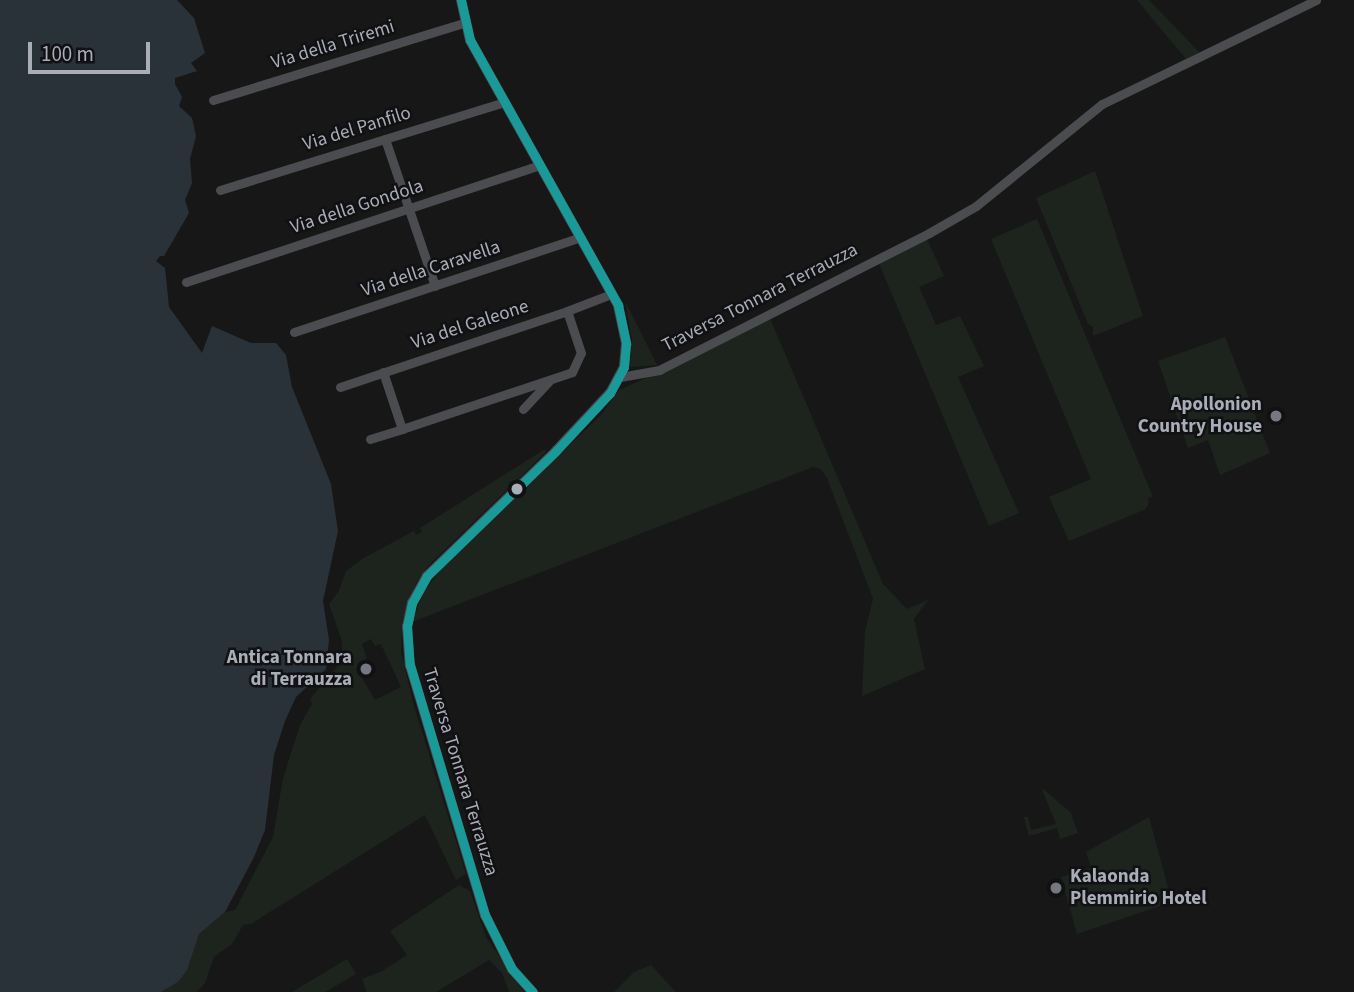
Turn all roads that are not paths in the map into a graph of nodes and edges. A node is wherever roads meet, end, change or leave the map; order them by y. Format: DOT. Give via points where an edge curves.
graph roads {
  1 [pos="461,0"];
  2 [pos="1316,0"];
  3 [pos="463,23"];
  4 [pos="213,100"];
  5 [pos="504,103"];
  6 [pos="385,139"];
  7 [pos="539,165"];
  8 [pos="220,190"];
  9 [pos="408,208"];
  10 [pos="579,238"];
  11 [pos="186,282"];
  12 [pos="435,286"];
  13 [pos="611,293"];
  14 [pos="567,311"];
  15 [pos="294,332"];
  16 [pos="383,372"];
  17 [pos="620,377"];
  18 [pos="551,379"];
  19 [pos="340,387"];
  20 [pos="523,410"];
  21 [pos="402,429"];
  22 [pos="370,439"];
  23 [pos="533,992"];
  1 -- 3 [label="street"];
  2 -- 17 [label="street, Traversa Tonnara Terrauzza" via="1102,104 976,206 929,233 659,370"];
  3 -- 4 [label="street, Via della Triremi"];
  3 -- 5 [label="street"];
  5 -- 6 [label="street, Via del Panfilo"];
  5 -- 7 [label="street"];
  6 -- 8 [label="street, Via del Panfilo"];
  6 -- 9 [label="street"];
  7 -- 9 [label="street, Via della Gondola"];
  7 -- 10 [label="street"];
  9 -- 11 [label="street, Via della Gondola"];
  9 -- 12 [label="street"];
  10 -- 12 [label="street, Via della Caravella"];
  10 -- 13 [label="street"];
  12 -- 15 [label="street, Via della Caravella"];
  13 -- 14 [label="street, Via del Galeone"];
  13 -- 17 [label="street" via="625,329 626,358"];
  14 -- 16 [label="street, Via del Galeone"];
  14 -- 18 [label="street" via="580,359 572,372"];
  16 -- 19 [label="street, Via del Galeone"];
  16 -- 21 [label="street"];
  17 -- 23 [label="street, Traversa Tonnara Terrauzza" via="594,412 427,576 412,603 407,626 410,665 485,915 512,969"];
  18 -- 20 [label="street"];
  18 -- 21 [label="street"];
  21 -- 22 [label="street"];
}
